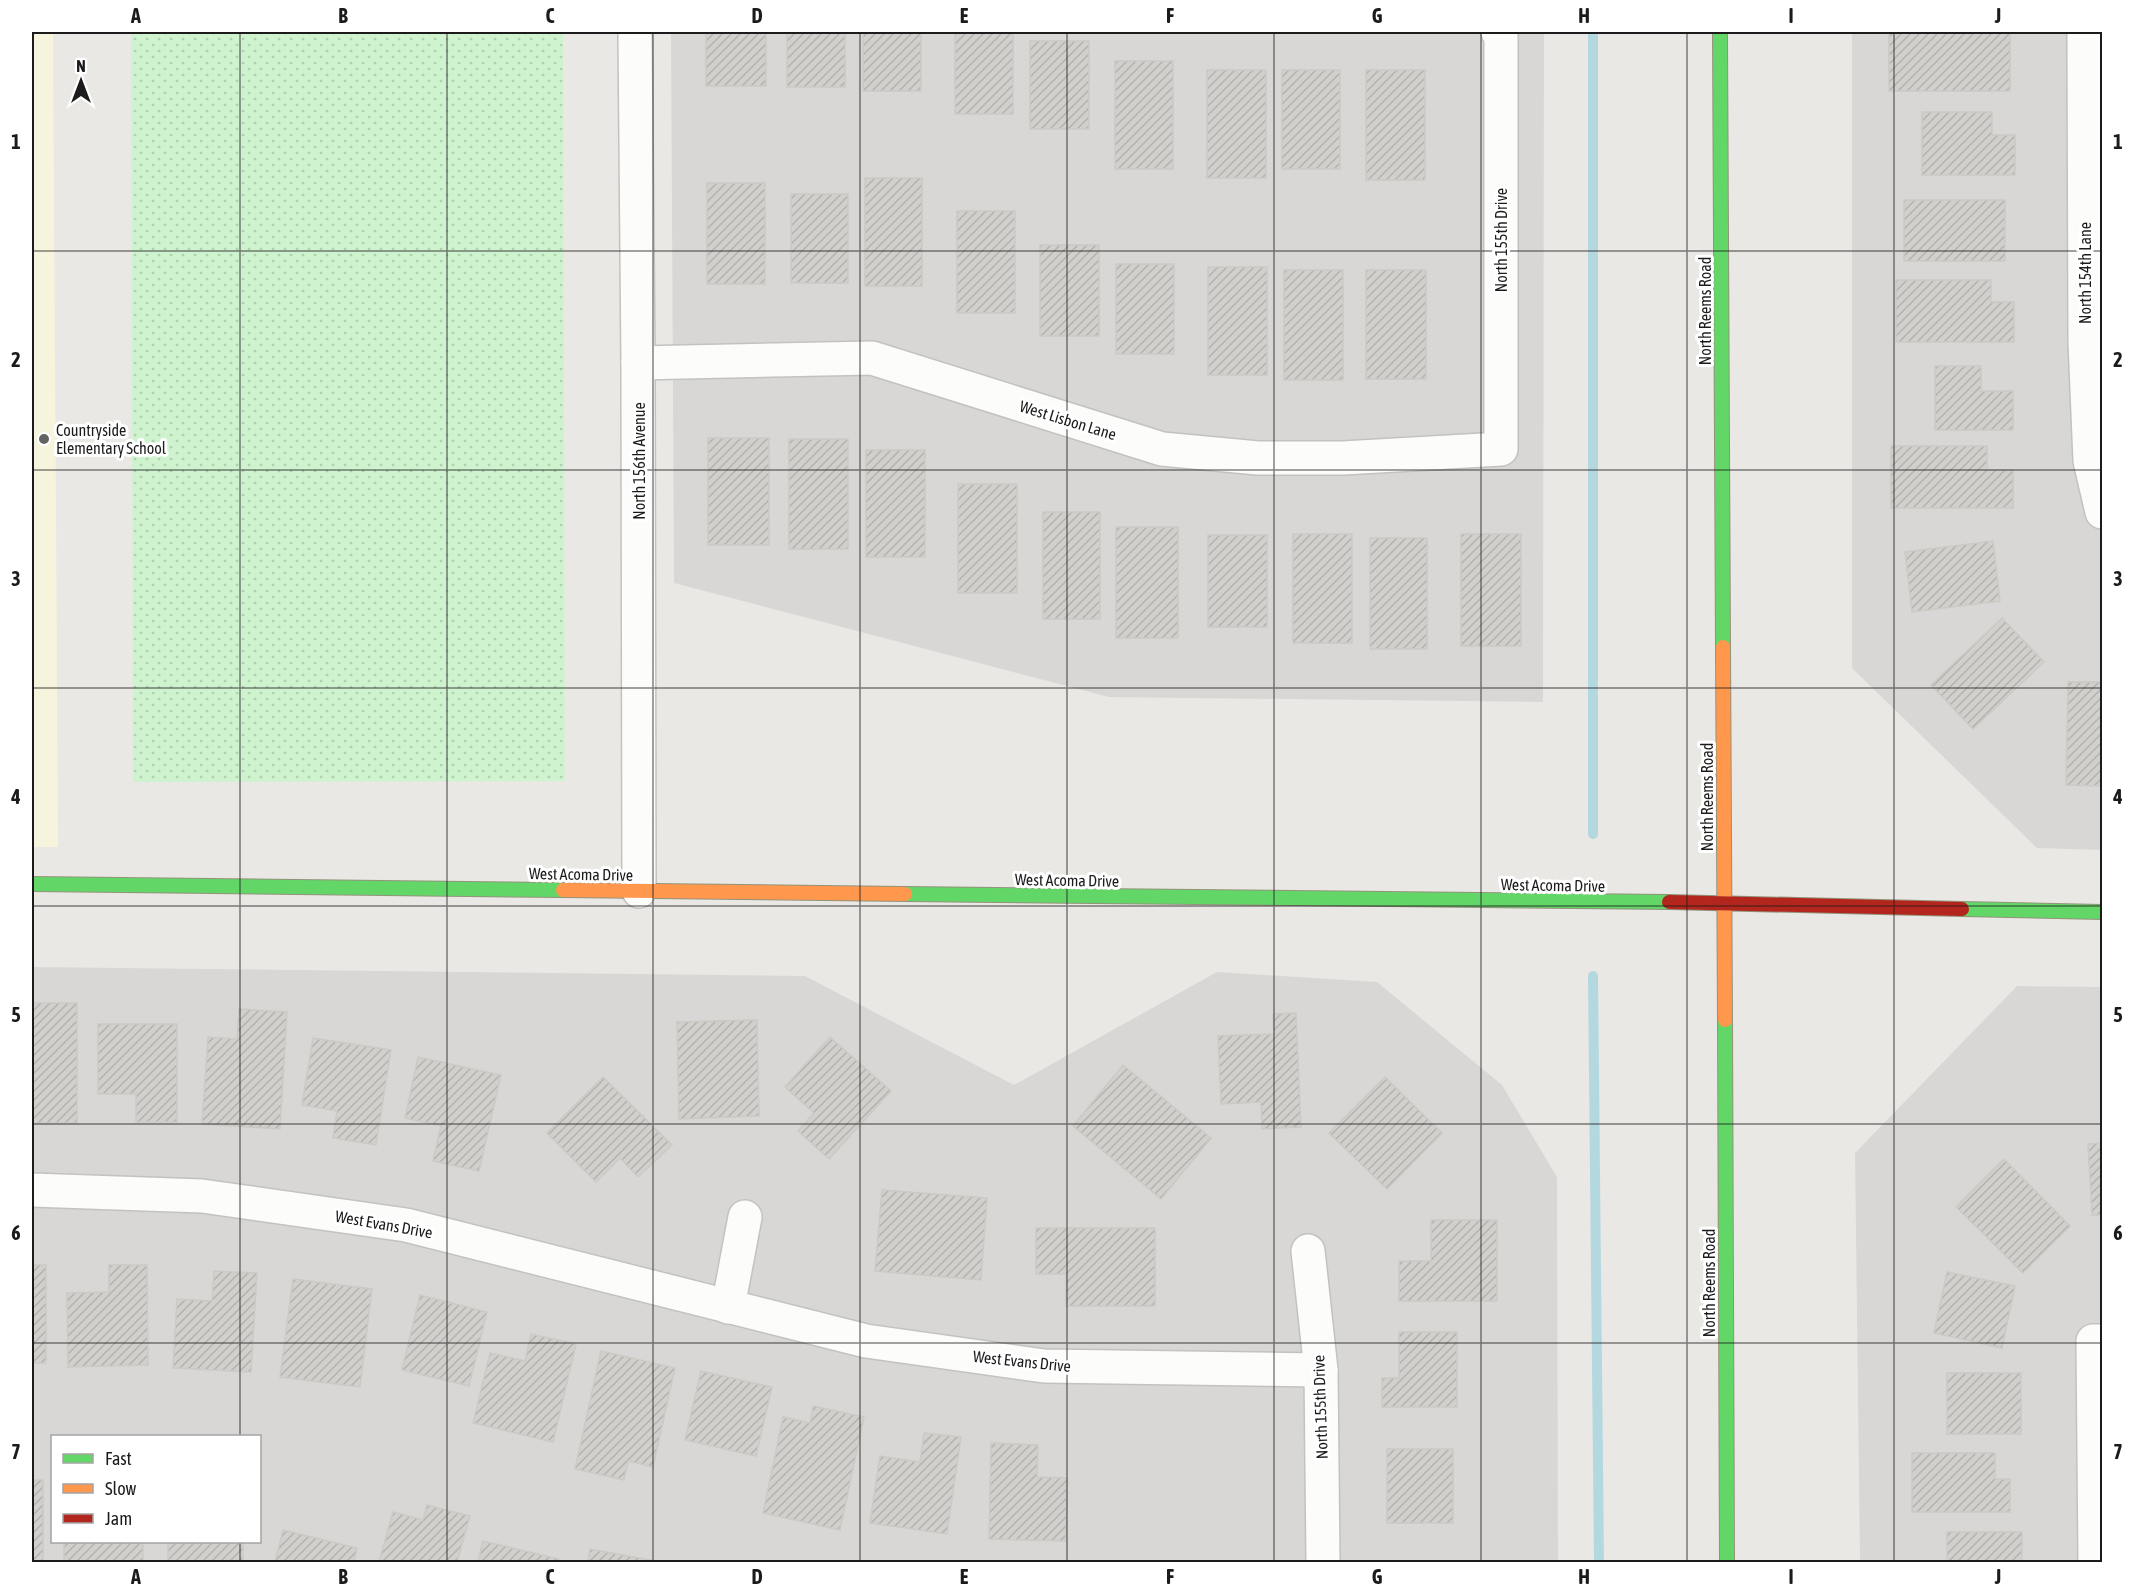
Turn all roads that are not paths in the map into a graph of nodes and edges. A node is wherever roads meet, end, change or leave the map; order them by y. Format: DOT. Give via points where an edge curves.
graph roads {
  1 [pos="635,32"];
  2 [pos="1498,32"];
  3 [pos="1720,32"];
  4 [pos="2084,32"];
  5 [pos="2094,342"];
  6 [pos="638,363"];
  7 [pos="1501,449"];
  8 [pos="2103,512"];
  9 [pos="32,884"];
  10 [pos="639,891"];
  11 [pos="1725,903"];
  12 [pos="2103,912"];
  13 [pos="32,1190"];
  14 [pos="745,1217"];
  15 [pos="1308,1251"];
  16 [pos="728,1307"];
  17 [pos="2098,1341"];
  18 [pos="1321,1370"];
  19 [pos="1323,1563"];
  20 [pos="1727,1563"];
  21 [pos="2095,1563"];
  1 -- 6 [label="street, North 156th Avenue"];
  2 -- 7 [label="street, North 155th Drive"];
  3 -- 11 [label="street, North Reems Road"];
  4 -- 5 [label="street, North 154th Lane"];
  5 -- 8 [label="street, North 154th Lane" via="2090,462"];
  6 -- 7 [label="street, West Lisbon Lane" via="872,358 1162,449 1269,458 1343,458"];
  6 -- 10 [label="street, North 156th Avenue"];
  9 -- 10 [label="street, West Acoma Drive"];
  10 -- 11 [label="street, West Acoma Drive"];
  11 -- 12 [label="street, West Acoma Drive"];
  11 -- 20 [label="street, North Reems Road"];
  13 -- 16 [label="street, West Evans Drive" via="202,1196 406,1225"];
  14 -- 16 [label="street"];
  15 -- 18 [label="street, North 155th Drive"];
  16 -- 18 [label="street, West Evans Drive" via="866,1341 1044,1366"];
  17 -- 21 [label="street"];
  18 -- 19 [label="street, North 155th Drive"];
}
